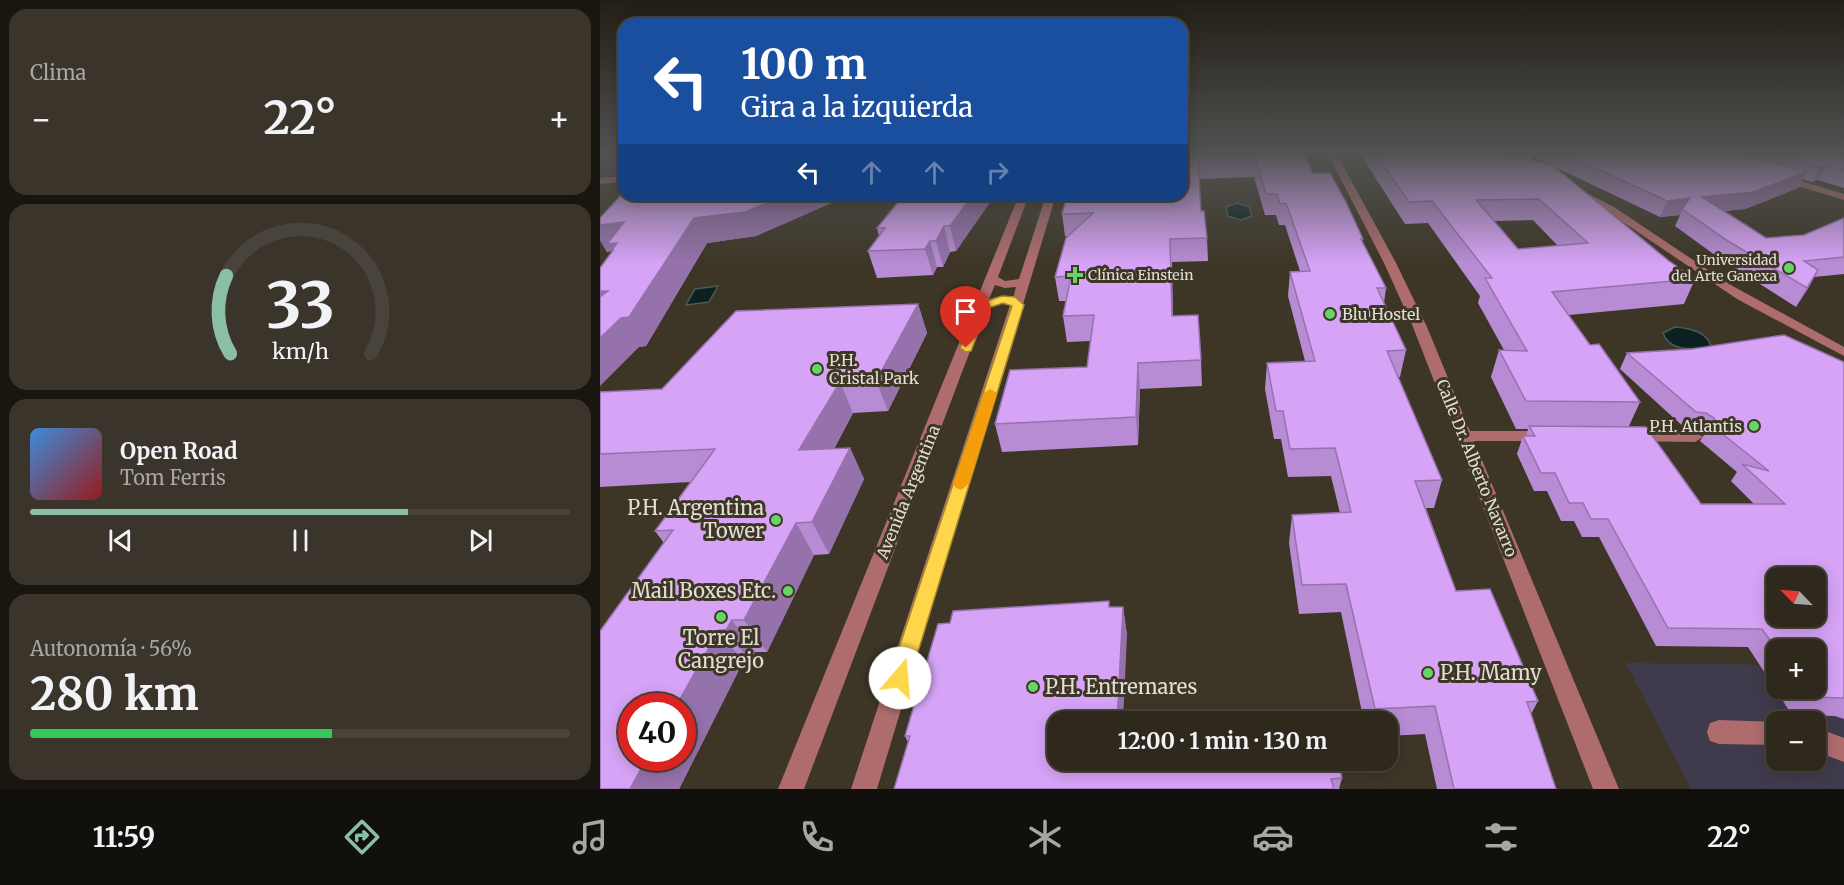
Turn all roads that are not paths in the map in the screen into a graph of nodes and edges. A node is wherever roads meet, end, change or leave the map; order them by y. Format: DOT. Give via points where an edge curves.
graph roads {
  1 [pos="1351,190"];
  2 [pos="1573,190"];
  3 [pos="1820,190"];
  4 [pos="1844,197"];
  5 [pos="1022,201"];
  6 [pos="1049,201"];
  7 [pos="993,279"];
  8 [pos="1025,281"];
  9 [pos="1018,305"];
  10 [pos="983,306"];
  11 [pos="1844,352"];
  12 [pos="1464,436"];
  13 [pos="1557,436"];
  14 [pos="1614,436"];
  15 [pos="1695,437"];
  16 [pos="1719,732"];
  17 [pos="1766,733"];
  18 [pos="1826,743"];
  19 [pos="1844,750"];
  20 [pos="791,789"];
  21 [pos="864,789"];
  22 [pos="1607,789"];
  1 -- 12 [label="street, Calle Dr. Alberto Navarro" via="1390,263"];
  2 -- 11 [label="street" via="1606,204 1708,276"];
  3 -- 4 [label="street"];
  5 -- 7 [label="street, Avenida Argentina"];
  6 -- 8 [label="street"];
  7 -- 8 [label="street" via="1007,285"];
  7 -- 10 [label="street, Avenida Argentina"];
  8 -- 9 [label="street"];
  9 -- 10 [label="street" via="1002,299"];
  9 -- 21 [label="street"];
  10 -- 20 [label="street, Avenida Argentina"];
  12 -- 13 [label="street"];
  12 -- 22 [label="street, Calle Dr. Alberto Navarro"];
  14 -- 15 [label="street"];
  16 -- 17 [label="street"];
  18 -- 19 [label="street"];
}
